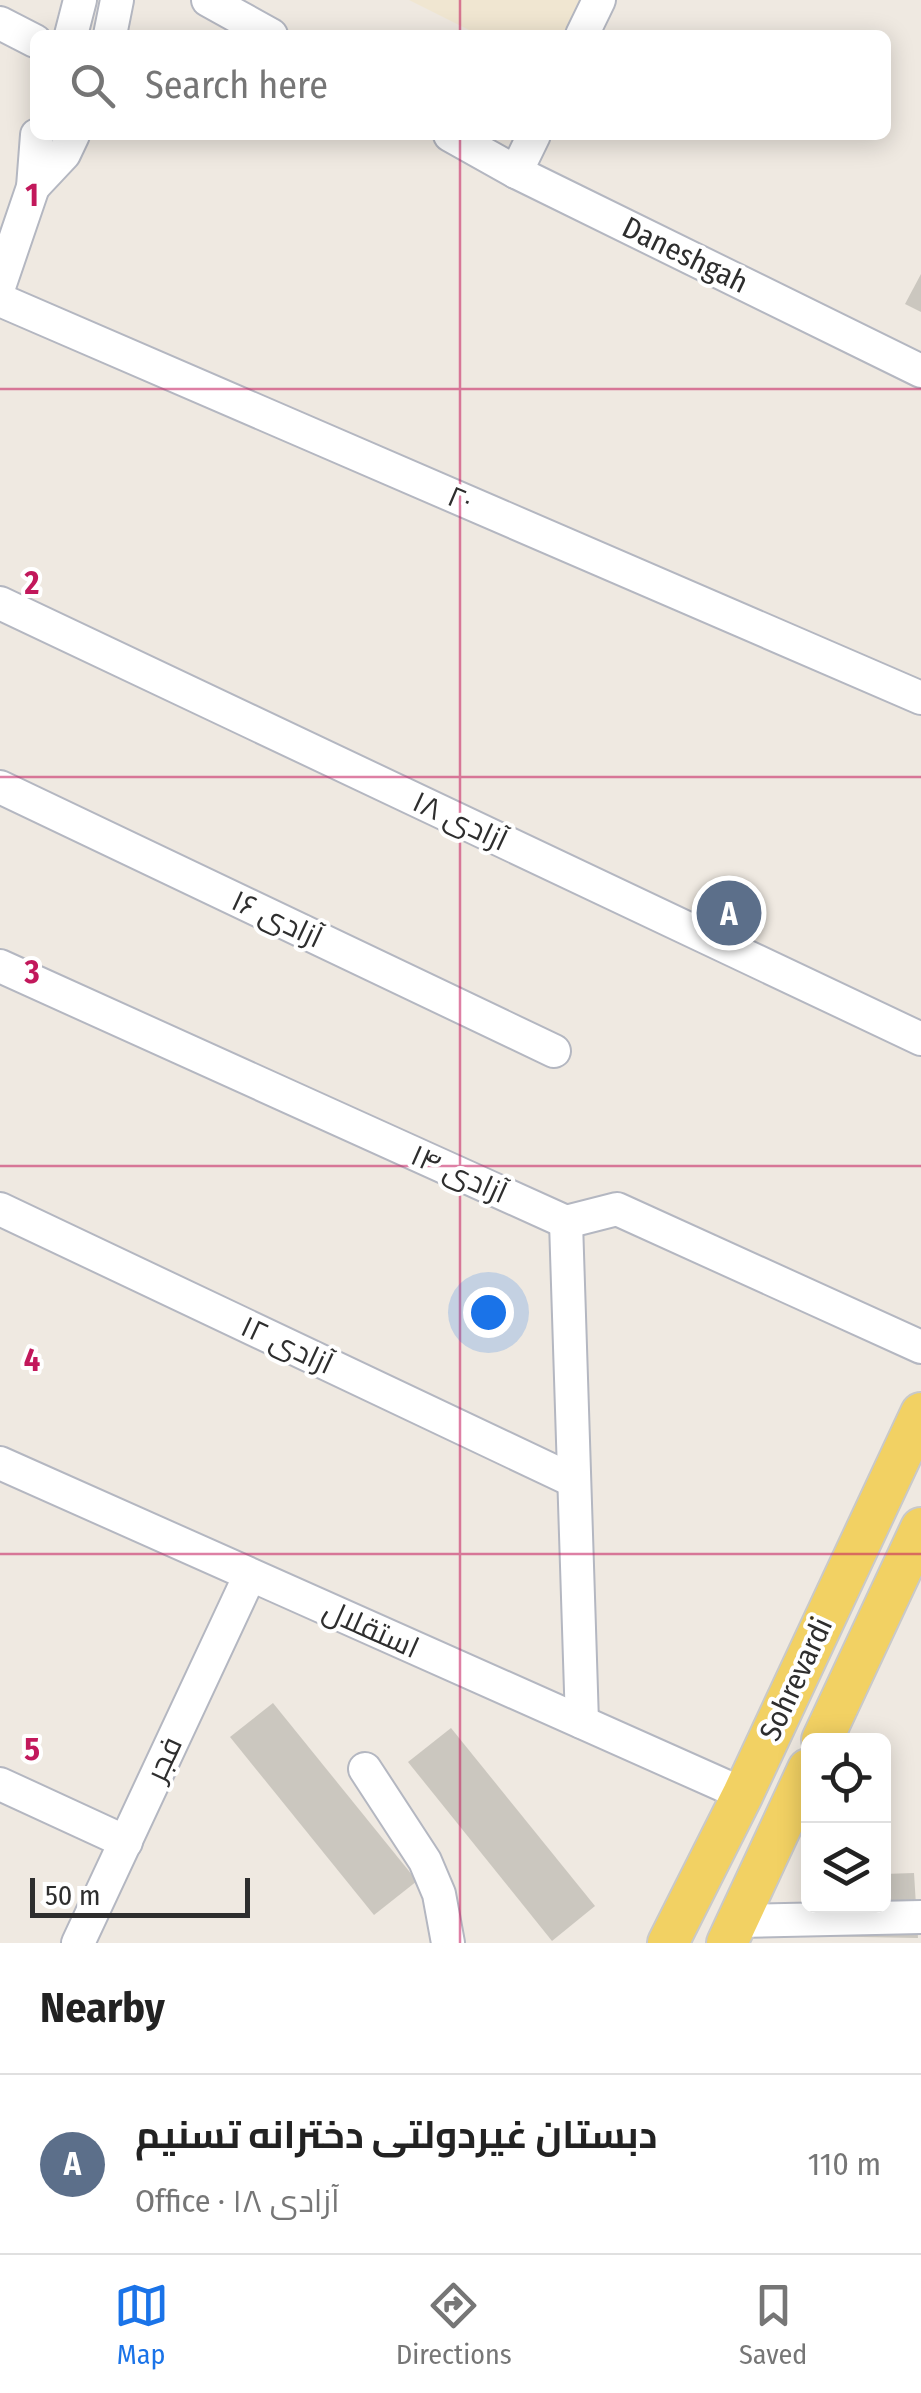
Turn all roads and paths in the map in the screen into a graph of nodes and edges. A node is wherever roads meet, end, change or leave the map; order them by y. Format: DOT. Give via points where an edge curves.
graph roads {
  1 [pos="80,0"];
  2 [pos="117,0"];
  3 [pos="208,0"];
  4 [pos="599,0"];
  5 [pos="0,23"];
  6 [pos="71,30"];
  7 [pos="111,30"];
  8 [pos="262,30"];
  9 [pos="584,30"];
  10 [pos="30,38"];
  11 [pos="38,140"];
  12 [pos="70,140"];
  13 [pos="459,140"];
  14 [pos="532,140"];
  15 [pos="516,172"];
  16 [pos="33,187"];
  17 [pos="1,283"];
  18 [pos="921,371"];
  19 [pos="0,603"];
  20 [pos="921,698"];
  21 [pos="0,787"];
  22 [pos="0,966"];
  23 [pos="921,1039"];
  24 [pos="554,1050"];
  25 [pos="0,1210"];
  26 [pos="566,1222"];
  27 [pos="921,1347"];
  28 [pos="921,1413"];
  29 [pos="0,1464"];
  30 [pos="574,1481"];
  31 [pos="921,1528"];
  32 [pos="250,1574"];
  33 [pos="582,1722"];
  34 [pos="825,1733"];
  35 [pos="366,1769"];
  36 [pos="0,1784"];
  37 [pos="801,1785"];
  38 [pos="743,1794"];
  39 [pos="126,1842"];
  40 [pos="921,1916"];
  41 [pos="733,1932"];
  42 [pos="78,1943"];
  43 [pos="448,1943"];
  44 [pos="668,1943"];
  1 -- 6 [label="street"];
  2 -- 7 [label="street"];
  3 -- 8 [label="street"];
  4 -- 9 [label="street"];
  5 -- 10 [label="street"];
  11 -- 16 [label="street"];
  12 -- 16 [label="street"];
  13 -- 15 [label="street, Daneshgah"];
  14 -- 15 [label="street"];
  15 -- 18 [label="street, Daneshgah"];
  16 -- 17 [label="street"];
  17 -- 20 [label="street, ۲۰"];
  19 -- 23 [label="street, آزادی ۱۸"];
  21 -- 24 [label="street, آزادی ۱۶"];
  22 -- 26 [label="street, آزادی ۱۴"];
  25 -- 30 [label="street, آزادی ۱۲"];
  26 -- 27 [label="street" via="617,1209"];
  26 -- 30 [label="street"];
  28 -- 38 [label="main road, Sohrevardi"];
  29 -- 32 [label="street, استقلال"];
  30 -- 33 [label="street"];
  31 -- 34 [label="main road, Sohrevardi"];
  32 -- 33 [label="street, استقلال"];
  32 -- 39 [label="street, فجر"];
  33 -- 38 [label="street, استقلال"];
  35 -- 43 [label="street" via="425,1861"];
  36 -- 39 [label="street"];
  37 -- 41 [label="main road, Sohrevardi"];
  38 -- 44 [label="main road, Sohrevardi"];
  39 -- 42 [label="street, فجر"];
  40 -- 41 [label="street"];
}
